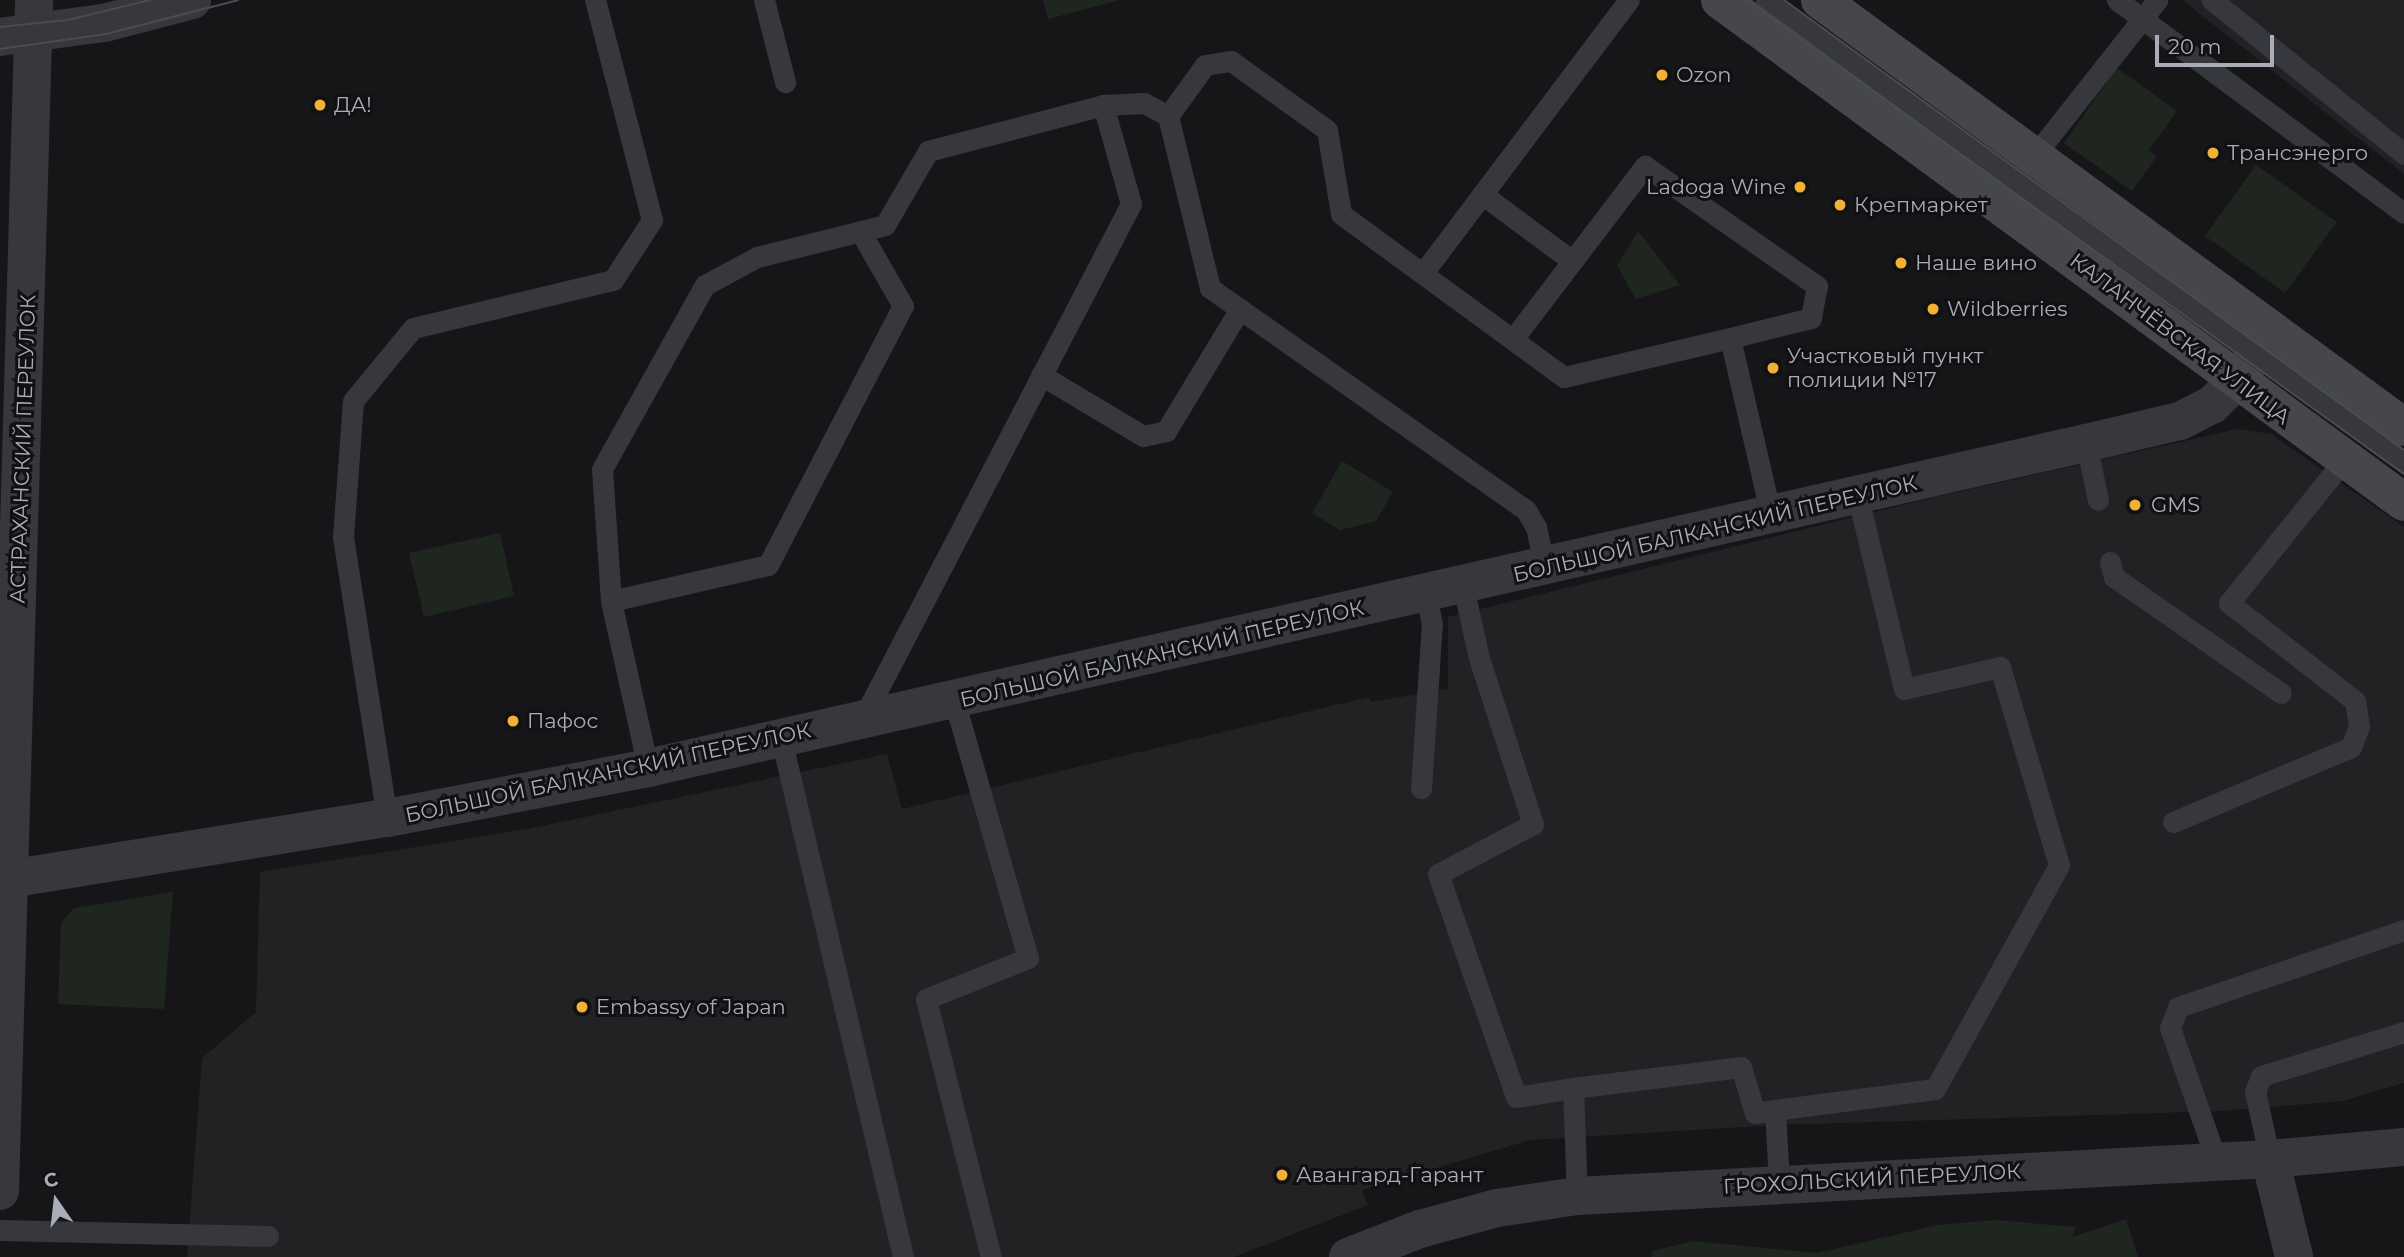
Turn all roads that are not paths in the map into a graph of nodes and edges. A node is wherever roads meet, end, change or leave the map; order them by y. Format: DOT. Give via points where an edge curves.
graph roads {
  1 [pos="192,0"];
  2 [pos="595,0"];
  3 [pos="764,0"];
  4 [pos="1629,0"];
  5 [pos="1720,0"];
  6 [pos="1766,0"];
  7 [pos="1820,0"];
  8 [pos="2118,0"];
  9 [pos="2157,0"];
  10 [pos="2212,0"];
  11 [pos="2142,19"];
  12 [pos="23,24"];
  13 [pos="785,82"];
  14 [pos="1103,105"];
  15 [pos="1168,116"];
  16 [pos="2400,142"];
  17 [pos="2034,156"];
  18 [pos="1482,194"];
  19 [pos="2404,213"];
  20 [pos="860,231"];
  21 [pos="1571,260"];
  22 [pos="1423,273"];
  23 [pos="1240,309"];
  24 [pos="1730,338"];
  25 [pos="1513,339"];
  26 [pos="2254,357"];
  27 [pos="1041,375"];
  28 [pos="2404,427"];
  29 [pos="2086,443"];
  30 [pos="2344,460"];
  31 [pos="2404,462"];
  32 [pos="1858,497"];
  33 [pos="2098,500"];
  34 [pos="2404,502"];
  35 [pos="1771,516"];
  36 [pos="11,518"];
  37 [pos="2110,562"];
  38 [pos="1545,568"];
  39 [pos="1463,586"];
  40 [pos="1426,595"];
  41 [pos="611,601"];
  42 [pos="2281,693"];
  43 [pos="954,700"];
  44 [pos="862,720"];
  45 [pos="781,738"];
  46 [pos="648,768"];
  47 [pos="1421,788"];
  48 [pos="387,818"];
  49 [pos="2173,822"];
  50 [pos="9,879"];
  51 [pos="2404,930"];
  52 [pos="2404,1032"];
  53 [pos="1573,1088"];
  54 [pos="1775,1110"];
  55 [pos="2404,1147"];
  56 [pos="2270,1159"];
  57 [pos="2217,1162"];
  58 [pos="1779,1184"];
  59 [pos="0,1191"];
  60 [pos="1577,1196"];
  61 [pos="0,1230"];
  62 [pos="268,1236"];
  63 [pos="902,1257"];
  64 [pos="992,1257"];
  65 [pos="1348,1257"];
  66 [pos="2294,1257"];
  1 -- 12 [label="street" via="104,23"];
  2 -- 48 [label="lane" via="652,220 613,280 413,328 353,401 343,537"];
  3 -- 13 [label="lane"];
  4 -- 18 [label="lane"];
  5 -- 26 [label="main road, КАЛАНЧЁВСКАЯ УЛИЦА"];
  6 -- 26 [label="lane"];
  7 -- 17 [label="main road, КАЛАНЧЁВСКАЯ УЛИЦА"];
  8 -- 11 [label="lane"];
  9 -- 11 [label="lane"];
  10 -- 16 [label="lane"];
  11 -- 17 [label="lane"];
  11 -- 19 [label="lane"];
  12 -- 36 [label="street, АСТРАХАНСКИЙ ПЕРЕУЛОК"];
  14 -- 15 [label="lane" via="1144,103"];
  14 -- 20 [label="lane" via="929,151 885,225"];
  14 -- 27 [label="lane" via="1131,204"];
  15 -- 22 [label="lane" via="1205,65 1231,61 1327,130 1340,214"];
  15 -- 23 [label="lane" via="1210,288"];
  17 -- 26 [label="main road, КАЛАНЧЁВСКАЯ УЛИЦА"];
  18 -- 21 [label="lane"];
  18 -- 22 [label="lane"];
  20 -- 41 [label="lane" via="757,257 705,285 602,470"];
  20 -- 41 [label="lane" via="903,306 768,565"];
  21 -- 24 [label="lane" via="1645,166 1817,286 1811,318"];
  21 -- 25 [label="lane"];
  22 -- 25 [label="lane"];
  23 -- 27 [label="lane" via="1166,431 1143,436"];
  23 -- 38 [label="lane" via="1526,510 1536,527"];
  24 -- 25 [label="lane" via="1564,377"];
  24 -- 35 [label="lane"];
  26 -- 28 [label="main road, КАЛАНЧЁВСКАЯ УЛИЦА"];
  26 -- 29 [label="street, БОЛЬШОЙ БАЛКАНСКИЙ ПЕРЕУЛОК" via="2211,405 2179,421"];
  26 -- 30 [label="main road, КАЛАНЧЁВСКАЯ УЛИЦА"];
  26 -- 31 [label="lane"];
  27 -- 44 [label="lane"];
  29 -- 32 [label="street, БОЛЬШОЙ БАЛКАНСКИЙ ПЕРЕУЛОК"];
  29 -- 33 [label="lane"];
  30 -- 34 [label="main road, КАЛАНЧЁВСКАЯ УЛИЦА"];
  30 -- 49 [label="lane" via="2229,603 2354,701 2359,726 2351,747"];
  32 -- 35 [label="street, БОЛЬШОЙ БАЛКАНСКИЙ ПЕРЕУЛОК"];
  32 -- 54 [label="lane" via="1904,689 2000,667 2059,865 1934,1089"];
  35 -- 38 [label="street, БОЛЬШОЙ БАЛКАНСКИЙ ПЕРЕУЛОК"];
  36 -- 50 [label="street, АСТРАХАНСКИЙ ПЕРЕУЛОК"];
  37 -- 42 [label="lane" via="2114,577"];
  38 -- 39 [label="street, БОЛЬШОЙ БАЛКАНСКИЙ ПЕРЕУЛОК"];
  39 -- 40 [label="street, БОЛЬШОЙ БАЛКАНСКИЙ ПЕРЕУЛОК"];
  39 -- 53 [label="lane" via="1479,658 1534,824 1438,874 1516,1097"];
  40 -- 43 [label="street, БОЛЬШОЙ БАЛКАНСКИЙ ПЕРЕУЛОК"];
  40 -- 47 [label="lane" via="1432,624"];
  41 -- 46 [label="lane"];
  43 -- 44 [label="street, БОЛЬШОЙ БАЛКАНСКИЙ ПЕРЕУЛОК"];
  43 -- 64 [label="lane" via="1028,958 926,999"];
  44 -- 45 [label="street, БОЛЬШОЙ БАЛКАНСКИЙ ПЕРЕУЛОК"];
  45 -- 46 [label="street, БОЛЬШОЙ БАЛКАНСКИЙ ПЕРЕУЛОК"];
  45 -- 63 [label="lane"];
  46 -- 48 [label="street, БОЛЬШОЙ БАЛКАНСКИЙ ПЕРЕУЛОК"];
  48 -- 50 [label="street, БОЛЬШОЙ БАЛКАНСКИЙ ПЕРЕУЛОК"];
  50 -- 59 [label="street, АСТРАХАНСКИЙ ПЕРЕУЛОК"];
  51 -- 57 [label="lane" via="2178,1007 2170,1028"];
  52 -- 56 [label="lane" via="2261,1076 2255,1092"];
  53 -- 54 [label="lane" via="1741,1067 1755,1113"];
  53 -- 60 [label="lane"];
  54 -- 58 [label="lane"];
  55 -- 56 [label="street, ГРОХОЛЬСКИЙ ПЕРЕУЛОК"];
  56 -- 57 [label="street, ГРОХОЛЬСКИЙ ПЕРЕУЛОК"];
  56 -- 66 [label="street"];
  57 -- 58 [label="street, ГРОХОЛЬСКИЙ ПЕРЕУЛОК"];
  58 -- 60 [label="street, ГРОХОЛЬСКИЙ ПЕРЕУЛОК"];
  60 -- 65 [label="street, ГРОХОЛЬСКИЙ ПЕРЕУЛОК" via="1497,1208 1420,1229"];
  61 -- 62 [label="lane"];
}
